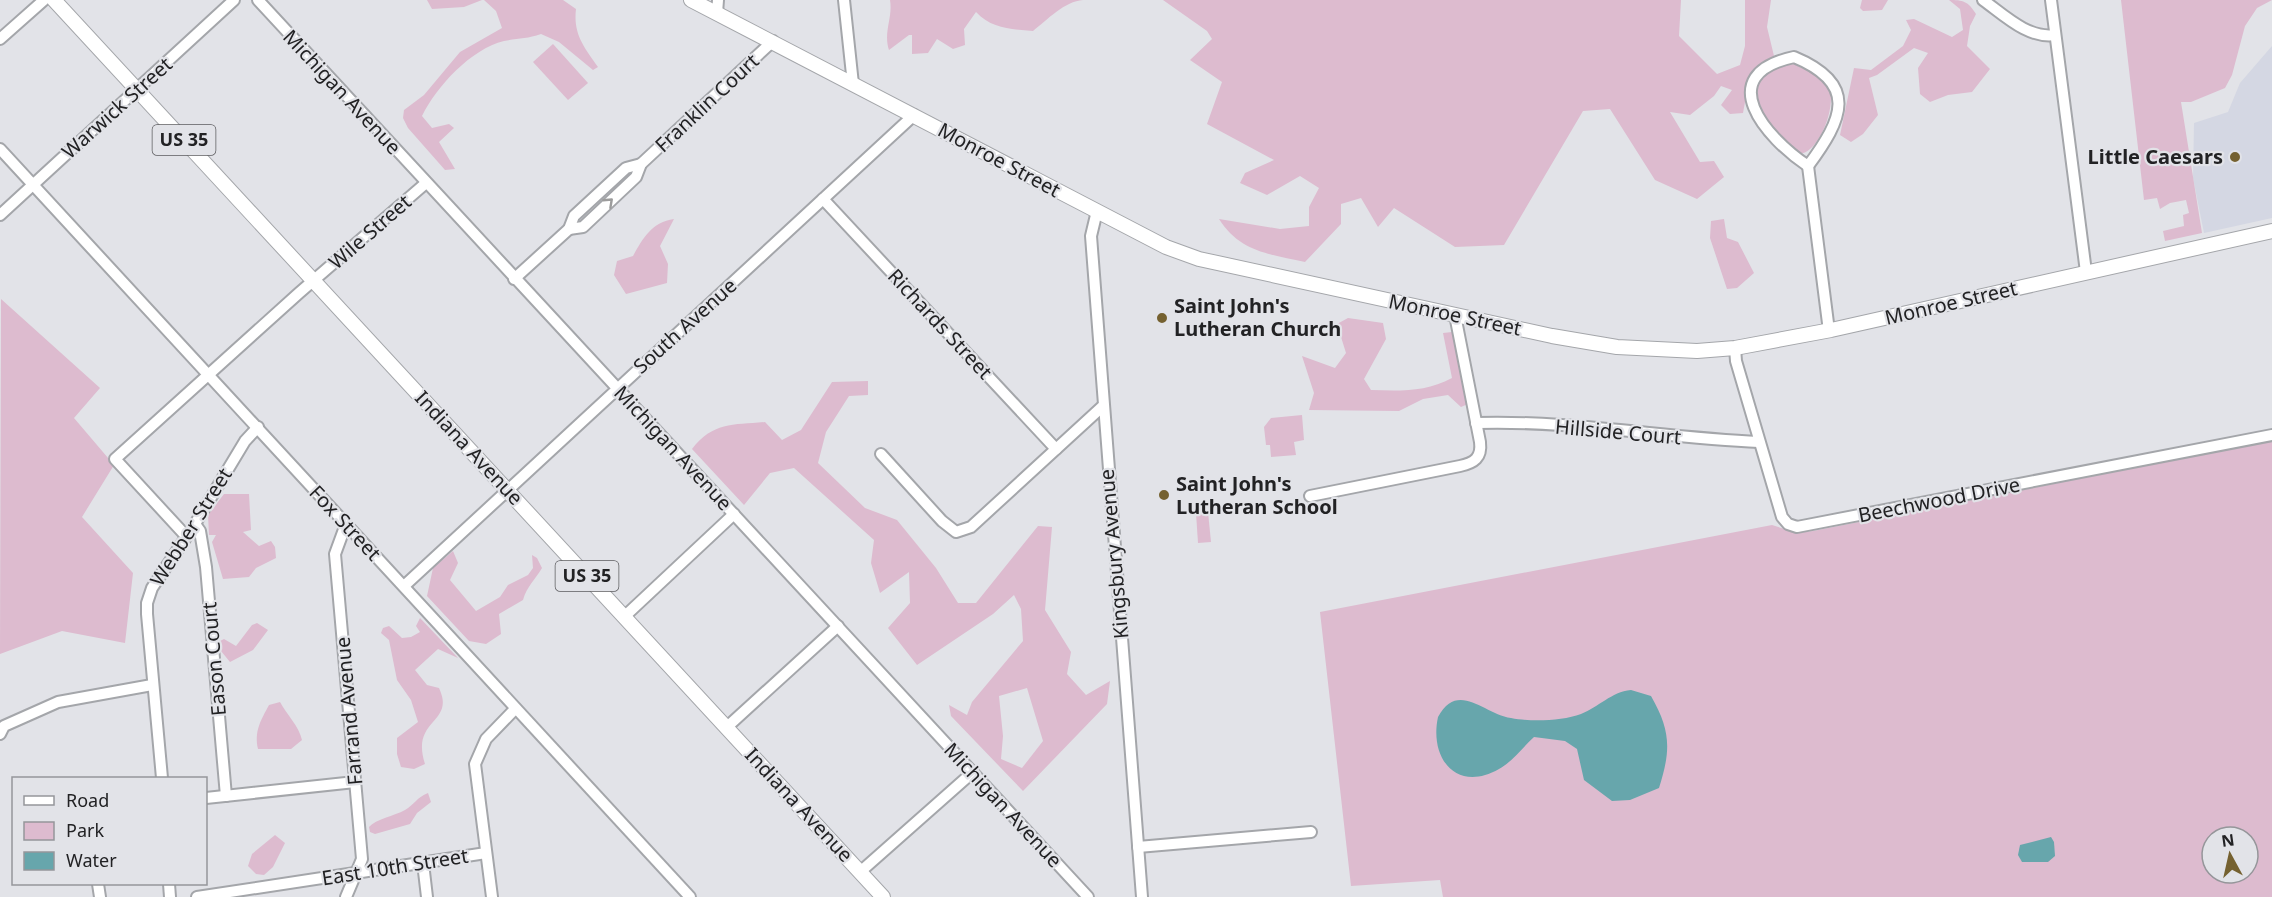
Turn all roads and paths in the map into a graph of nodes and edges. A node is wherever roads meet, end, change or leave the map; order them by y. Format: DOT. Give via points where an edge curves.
graph roads {
  1 [pos="44,0"];
  2 [pos="54,0"];
  3 [pos="234,0"];
  4 [pos="258,0"];
  5 [pos="691,0"];
  6 [pos="844,0"];
  7 [pos="1983,0"];
  8 [pos="2051,0"];
  9 [pos="718,7"];
  10 [pos="2055,35"];
  11 [pos="0,39"];
  12 [pos="773,41"];
  13 [pos="853,84"];
  14 [pos="137,89"];
  15 [pos="914,115"];
  16 [pos="0,149"];
  17 [pos="1808,166"];
  18 [pos="426,183"];
  19 [pos="33,185"];
  20 [pos="823,199"];
  21 [pos="1097,211"];
  22 [pos="0,215"];
  23 [pos="2272,231"];
  24 [pos="2086,273"];
  25 [pos="514,279"];
  26 [pos="314,280"];
  27 [pos="1455,315"];
  28 [pos="1828,331"];
  29 [pos="1735,348"];
  30 [pos="210,374"];
  31 [pos="617,388"];
  32 [pos="1102,406"];
  33 [pos="1476,423"];
  34 [pos="258,427"];
  35 [pos="2272,435"];
  36 [pos="1759,442"];
  37 [pos="1056,449"];
  38 [pos="880,454"];
  39 [pos="508,491"];
  40 [pos="1310,496"];
  41 [pos="734,514"];
  42 [pos="195,524"];
  43 [pos="346,524"];
  44 [pos="186,536"];
  45 [pos="404,586"];
  46 [pos="625,616"];
  47 [pos="838,626"];
  48 [pos="152,685"];
  49 [pos="515,709"];
  50 [pos="727,727"];
  51 [pos="0,734"];
  52 [pos="973,772"];
  53 [pos="162,777"];
  54 [pos="356,782"];
  55 [pos="226,796"];
  56 [pos="207,798"];
  57 [pos="1311,832"];
  58 [pos="1138,847"];
  59 [pos="486,853"];
  60 [pos="423,863"];
  61 [pos="860,872"];
  62 [pos="355,874"];
  63 [pos="684,895"];
  64 [pos="197,897"];
  65 [pos="346,897"];
  66 [pos="427,897"];
  67 [pos="492,897"];
  68 [pos="883,897"];
  69 [pos="1088,897"];
  70 [pos="1142,897"];
  1 -- 11 [label="street"];
  2 -- 14 [label="main road, Indiana Avenue / US 35"];
  3 -- 14 [label="street, Warwick Street"];
  4 -- 18 [label="street, Michigan Avenue"];
  5 -- 9 [label="main road, Monroe Street"];
  6 -- 13 [label="street"];
  7 -- 10 [label="street" via="2024,29 2043,36"];
  8 -- 10 [label="street"];
  9 -- 12 [label="main road, Monroe Street"];
  10 -- 24 [label="street"];
  12 -- 13 [label="main road, Monroe Street"];
  12 -- 25 [label="street, Franklin Court" via="641,164 636,177 583,227 569,229"];
  13 -- 15 [label="main road, Monroe Street"];
  14 -- 19 [label="street, Warwick Street"];
  14 -- 26 [label="main road, Indiana Avenue / US 35"];
  15 -- 20 [label="street, South Avenue"];
  15 -- 21 [label="main road, Monroe Street"];
  16 -- 19 [label="street, Fox Street"];
  17 -- 17 [label="street" via="1786,152 1760,123 1751,89 1758,74 1776,61 1794,57 1828,75 1838,94 1839,112"];
  17 -- 28 [label="street"];
  18 -- 25 [label="street, Michigan Avenue"];
  18 -- 26 [label="street, Wile Street"];
  19 -- 22 [label="street, Warwick Street"];
  19 -- 30 [label="street, Fox Street"];
  20 -- 31 [label="street, South Avenue"];
  20 -- 37 [label="street, Richards Street"];
  21 -- 27 [label="main road, Monroe Street" via="1202,261"];
  21 -- 32 [label="street, Kingsbury Avenue" via="1090,236"];
  23 -- 24 [label="main road, Monroe Street"];
  24 -- 28 [label="main road, Monroe Street"];
  25 -- 31 [label="street, Michigan Avenue"];
  26 -- 30 [label="street"];
  26 -- 39 [label="main road, Indiana Avenue / US 35"];
  27 -- 29 [label="main road, Monroe Street" via="1617,347 1697,351"];
  27 -- 33 [label="street"];
  28 -- 29 [label="main road, Monroe Street"];
  29 -- 36 [label="street, Beechwood Drive"];
  30 -- 34 [label="street, Fox Street"];
  30 -- 44 [label="street" via="116,459"];
  31 -- 39 [label="street, South Avenue"];
  31 -- 41 [label="street, Michigan Avenue"];
  32 -- 37 [label="street"];
  32 -- 58 [label="street, Kingsbury Avenue"];
  33 -- 36 [label="street, Hillside Court"];
  33 -- 40 [label="street" via="1480,454 1475,462"];
  34 -- 42 [label="street, Webber Street" via="245,441"];
  34 -- 43 [label="street, Fox Street"];
  35 -- 36 [label="street, Beechwood Drive" via="1797,527 1782,517"];
  37 -- 38 [label="street" via="971,527 956,532"];
  39 -- 45 [label="street, South Avenue"];
  39 -- 46 [label="main road, Indiana Avenue / US 35"];
  41 -- 46 [label="street"];
  41 -- 47 [label="street, Michigan Avenue"];
  42 -- 44 [label="street, Webber Street"];
  42 -- 55 [label="street, Eason Court" via="200,531 206,567"];
  43 -- 45 [label="street, Fox Street"];
  43 -- 54 [label="street, Farrand Avenue" via="335,554"];
  44 -- 48 [label="street, Webber Street" via="152,588 147,603"];
  45 -- 49 [label="street, Fox Street"];
  46 -- 50 [label="main road, Indiana Avenue / US 35"];
  47 -- 50 [label="street"];
  47 -- 52 [label="street, Michigan Avenue"];
  48 -- 51 [label="street" via="58,702 4,726"];
  48 -- 53 [label="street, Webber Street"];
  49 -- 59 [label="street" via="486,739 475,764"];
  49 -- 63 [label="street, Fox Street"];
  50 -- 61 [label="main road, Indiana Avenue / US 35"];
  52 -- 61 [label="street"];
  52 -- 69 [label="street, Michigan Avenue"];
  54 -- 55 [label="street"];
  54 -- 62 [label="street, Farrand Avenue" via="362,859"];
  55 -- 56 [label="street"];
  57 -- 58 [label="street"];
  58 -- 70 [label="street, Kingsbury Avenue"];
  59 -- 60 [label="street, East 10th Street"];
  59 -- 67 [label="street"];
  60 -- 62 [label="street, East 10th Street"];
  60 -- 66 [label="street"];
  61 -- 68 [label="main road, Indiana Avenue / US 35"];
  62 -- 64 [label="street, East 10th Street"];
  62 -- 65 [label="street, Farrand Avenue"];
}
